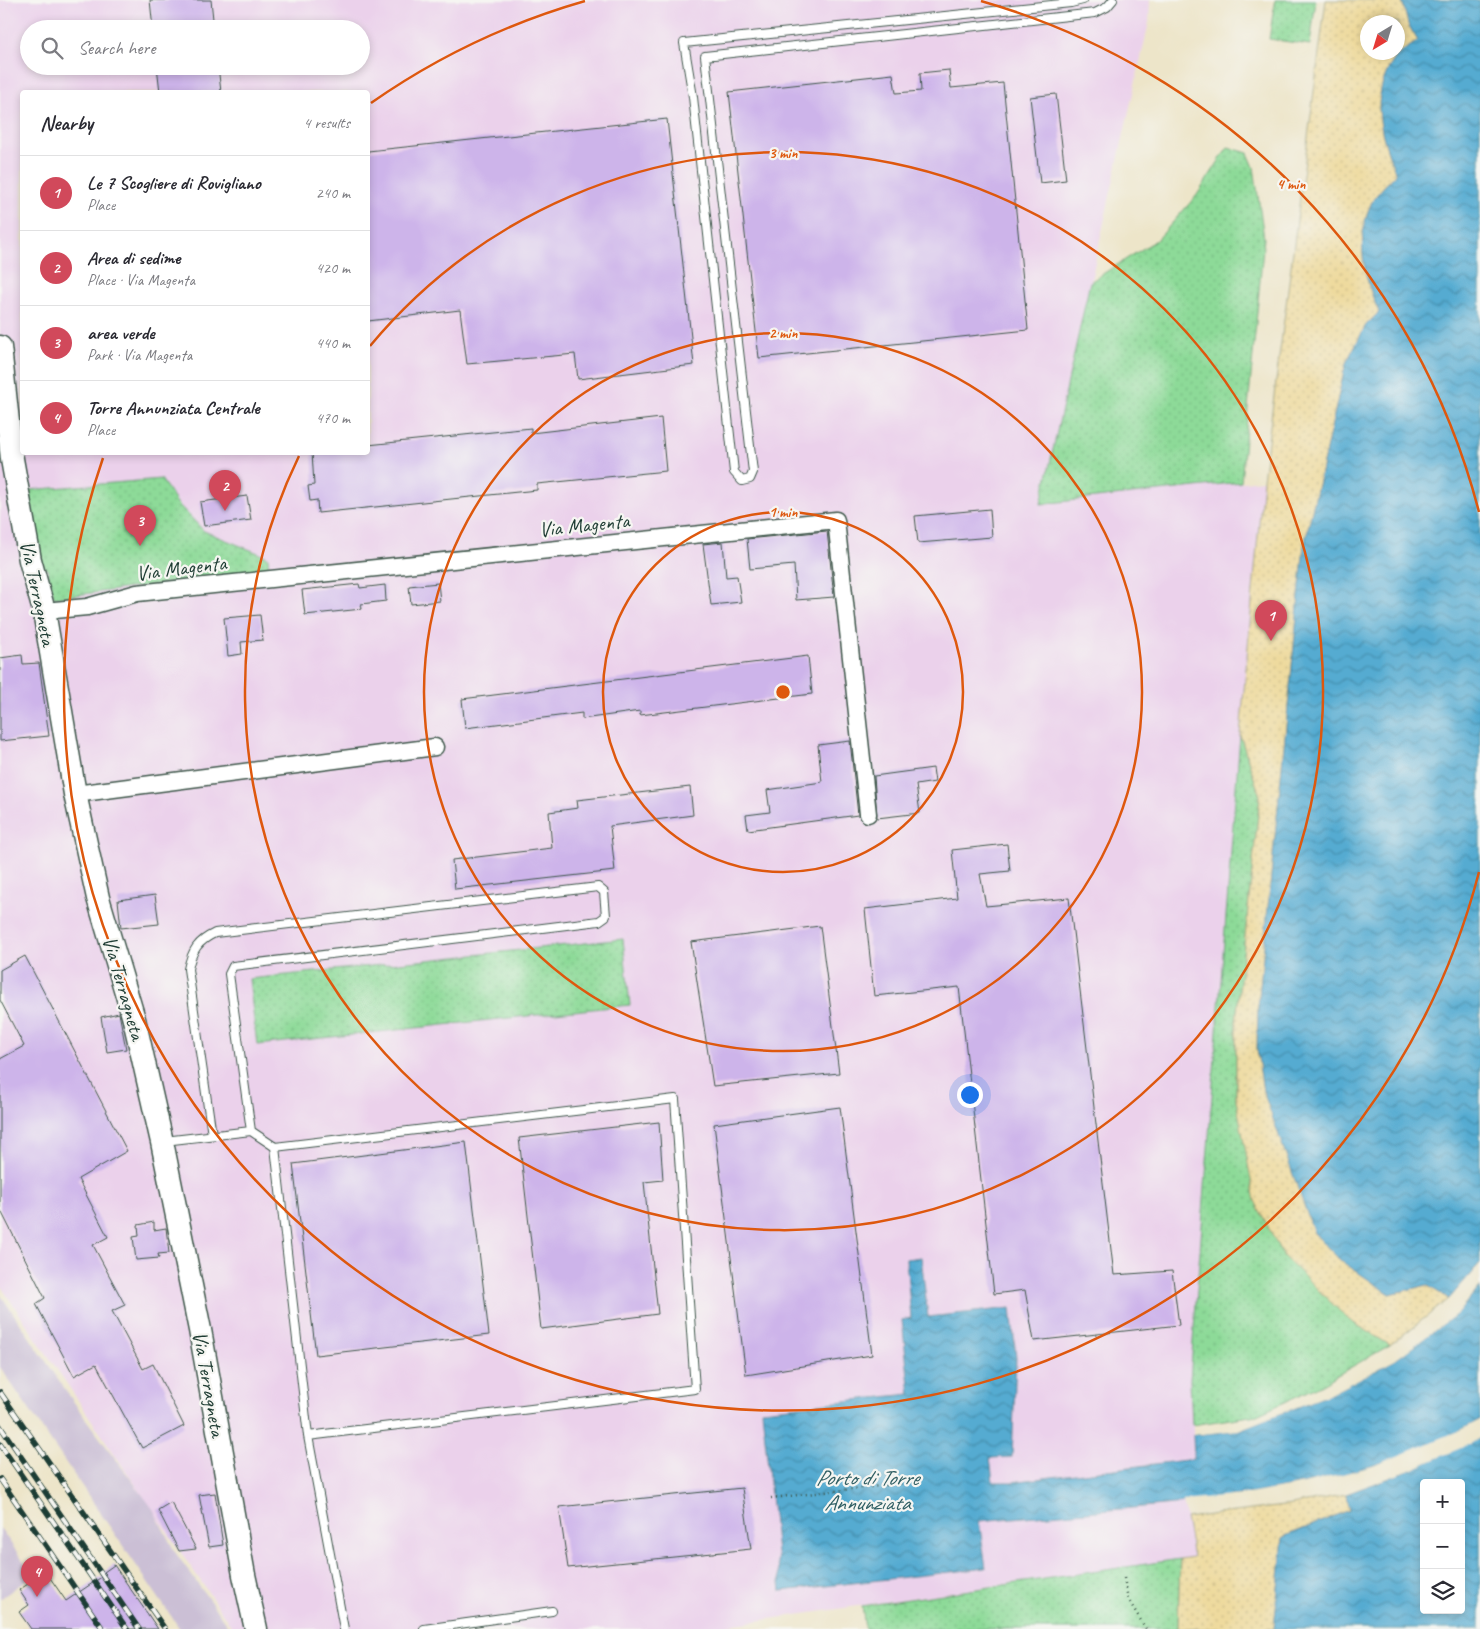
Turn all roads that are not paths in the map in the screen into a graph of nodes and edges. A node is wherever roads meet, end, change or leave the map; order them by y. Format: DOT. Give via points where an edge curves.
graph roads {
  1 [pos="1083,0"];
  2 [pos="1113,0"];
  3 [pos="0,347"];
  4 [pos="44,611"];
  5 [pos="435,747"];
  6 [pos="75,794"];
  7 [pos="868,814"];
  8 [pos="251,1131"];
  9 [pos="212,1135"];
  10 [pos="162,1142"];
  11 [pos="275,1147"];
  12 [pos="308,1436"];
  13 [pos="552,1611"];
  14 [pos="256,1629"];
  15 [pos="344,1629"];
  16 [pos="424,1629"];
  1 -- 2 [label="lane" via="684,43 693,97 734,472 742,481 750,479 753,472 705,56 1095,13"];
  3 -- 4 [label="street, Via Terragneta" via="12,459 30,560"];
  4 -- 6 [label="street, Via Terragneta"];
  4 -- 7 [label="street, Via Magenta" via="87,607 137,593 836,520"];
  5 -- 6 [label="street"];
  6 -- 10 [label="street, Via Terragneta" via="98,898 134,1019"];
  8 -- 9 [label="lane"];
  8 -- 9 [label="lane" via="229,974 233,966 599,921 606,916 604,892 598,887 215,933 202,939 191,952 188,968"];
  8 -- 11 [label="lane"];
  9 -- 10 [label="lane"];
  10 -- 14 [label="street, Via Terragneta"];
  11 -- 12 [label="lane"];
  11 -- 12 [label="lane" via="675,1099 695,1389"];
  12 -- 15 [label="lane"];
  13 -- 16 [label="lane"];
}
